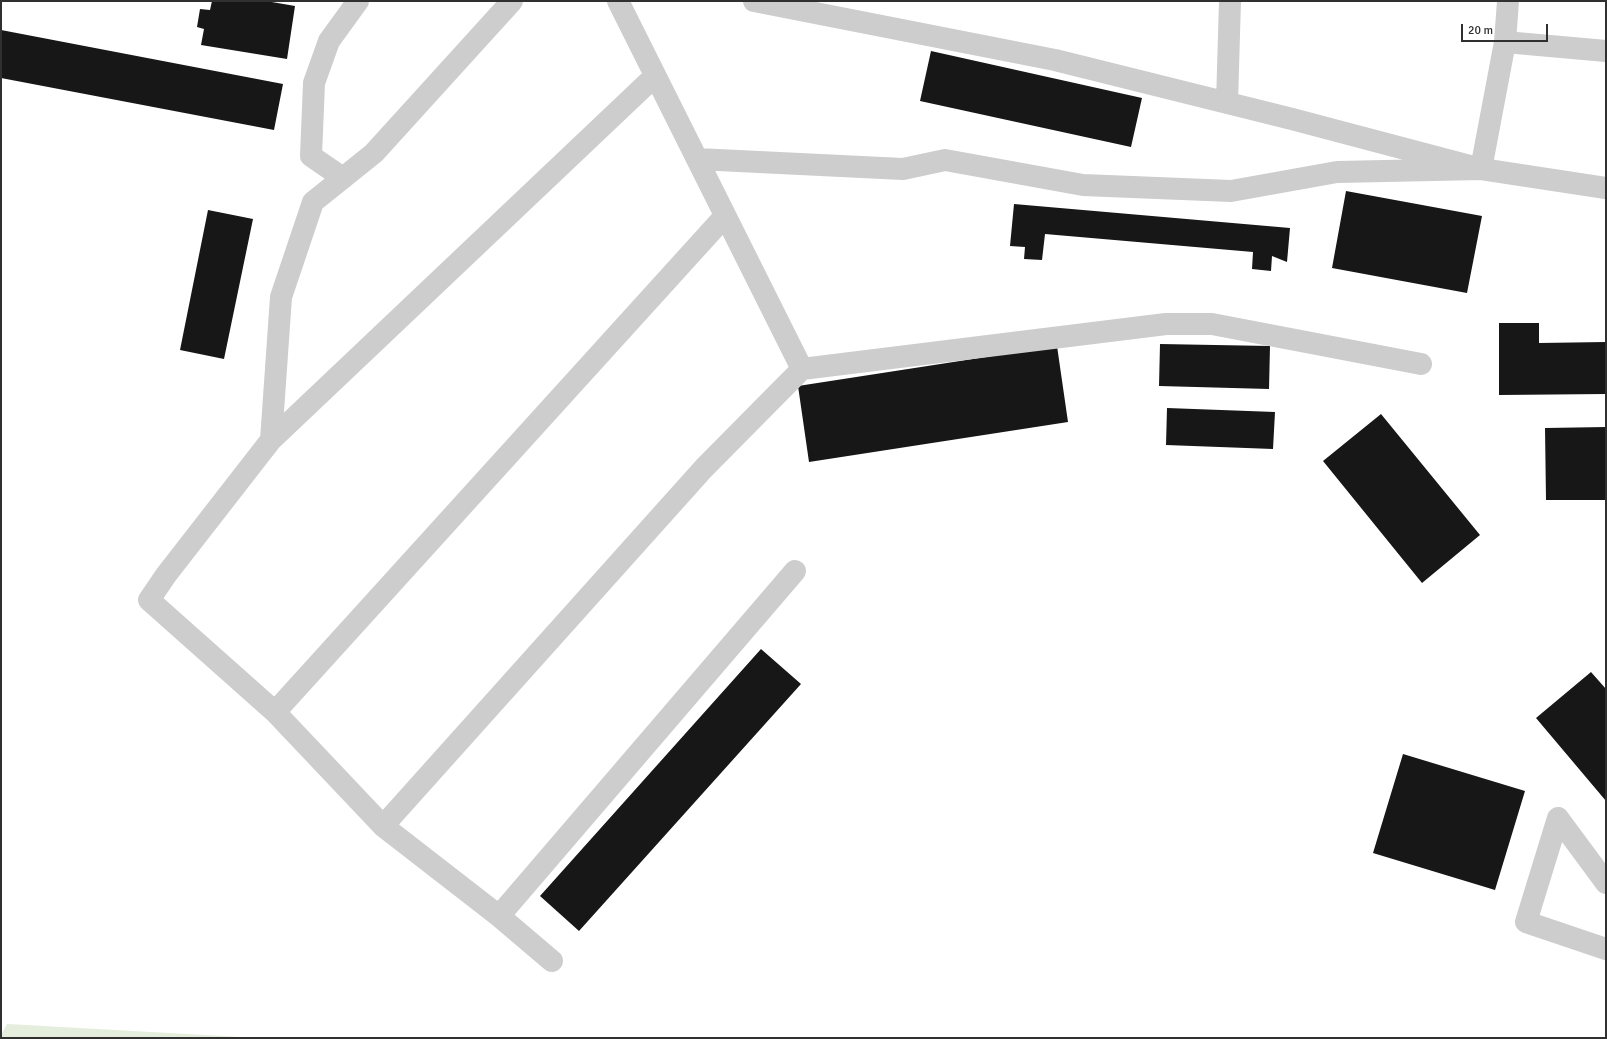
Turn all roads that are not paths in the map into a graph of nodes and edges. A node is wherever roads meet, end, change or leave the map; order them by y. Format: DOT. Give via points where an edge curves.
graph roads {
  1 [pos="358,1"];
  2 [pos="512,1"];
  3 [pos="618,1"];
  4 [pos="754,1"];
  5 [pos="1230,1"];
  6 [pos="1508,1"];
  7 [pos="1505,42"];
  8 [pos="1606,51"];
  9 [pos="656,76"];
  10 [pos="1226,103"];
  11 [pos="697,159"];
  12 [pos="1480,170"];
  13 [pos="343,178"];
  14 [pos="1606,188"];
  15 [pos="725,216"];
  16 [pos="1421,364"];
  17 [pos="802,369"];
  18 [pos="271,440"];
  19 [pos="795,571"];
  20 [pos="275,712"];
  21 [pos="383,826"];
  22 [pos="1606,882"];
  23 [pos="500,916"];
  24 [pos="1606,948"];
  25 [pos="552,961"];
  1 -- 13 [label="street" via="329,41 314,83 311,156"];
  2 -- 13 [label="street" via="374,153"];
  3 -- 9 [label="street"];
  4 -- 10 [label="street" via="1055,60"];
  5 -- 10 [label="street"];
  6 -- 7 [label="street"];
  7 -- 8 [label="street"];
  7 -- 12 [label="street"];
  9 -- 11 [label="street"];
  9 -- 18 [label="street"];
  10 -- 12 [label="street"];
  11 -- 12 [label="street" via="903,169 944,160 1084,185 1231,191 1338,172"];
  11 -- 15 [label="street"];
  12 -- 14 [label="street"];
  13 -- 18 [label="street" via="313,202 281,297"];
  15 -- 17 [label="street"];
  15 -- 20 [label="street"];
  16 -- 17 [label="street" via="1212,324 1166,324"];
  17 -- 21 [label="street" via="704,468"];
  18 -- 20 [label="street" via="166,574 150,600"];
  19 -- 23 [label="street"];
  20 -- 21 [label="street"];
  21 -- 23 [label="street"];
  22 -- 24 [label="street" via="1558,818 1526,922"];
  23 -- 25 [label="street"];
}
